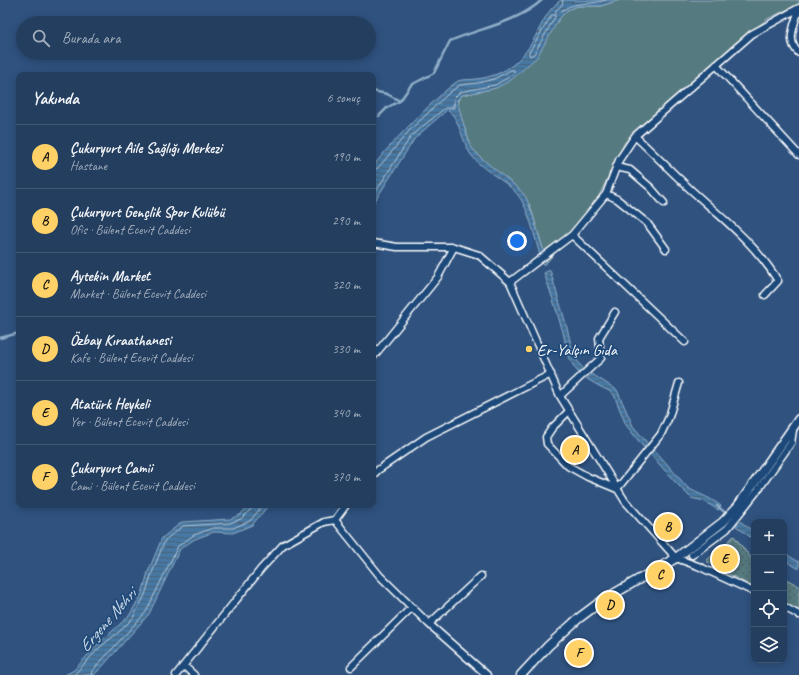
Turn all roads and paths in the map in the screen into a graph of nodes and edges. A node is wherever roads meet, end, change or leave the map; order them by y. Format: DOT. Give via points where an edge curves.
graph roads {
  1 [pos="799,8"];
  2 [pos="799,52"];
  3 [pos="716,65"];
  4 [pos="635,136"];
  5 [pos="799,155"];
  6 [pos="616,167"];
  7 [pos="606,194"];
  8 [pos="664,203"];
  9 [pos="572,235"];
  10 [pos="376,244"];
  11 [pos="454,248"];
  12 [pos="666,249"];
  13 [pos="510,282"];
  14 [pos="766,295"];
  15 [pos="614,312"];
  16 [pos="685,342"];
  17 [pos="376,353"];
  18 [pos="551,374"];
  19 [pos="679,383"];
  20 [pos="560,396"];
  21 [pos="569,410"];
  22 [pos="799,419"];
  23 [pos="793,428"];
  24 [pos="376,472"];
  25 [pos="617,489"];
  26 [pos="344,508"];
  27 [pos="335,520"];
  28 [pos="690,552"];
  29 [pos="676,558"];
  30 [pos="698,566"];
  31 [pos="481,576"];
  32 [pos="752,591"];
  33 [pos="412,607"];
  34 [pos="787,608"];
  35 [pos="799,615"];
  36 [pos="429,624"];
  37 [pos="184,666"];
  38 [pos="351,667"];
  39 [pos="176,675"];
  40 [pos="194,675"];
  41 [pos="486,675"];
  42 [pos="522,675"];
  1 -- 2 [label="street" via="791,41"];
  1 -- 3 [label="street" via="752,34"];
  3 -- 4 [label="street"];
  3 -- 5 [label="street"];
  4 -- 6 [label="street"];
  4 -- 14 [label="street" via="742,235 771,269 778,281"];
  6 -- 7 [label="street"];
  6 -- 8 [label="street" via="630,170"];
  7 -- 9 [label="street"];
  7 -- 12 [label="street" via="617,199 647,223"];
  9 -- 13 [label="street"];
  9 -- 16 [label="street"];
  10 -- 11 [label="street" via="397,247"];
  11 -- 13 [label="street" via="479,255"];
  11 -- 17 [label="street" via="438,277"];
  13 -- 18 [label="street"];
  15 -- 20 [label="street" via="599,338 601,358"];
  18 -- 20 [label="street"];
  18 -- 24 [label="street" via="426,437"];
  19 -- 25 [label="street" via="661,434"];
  20 -- 21 [label="street"];
  21 -- 25 [label="street"];
  21 -- 25 [label="street" via="546,437 547,444 568,466"];
  22 -- 23 [label="main road"];
  23 -- 28 [label="main road" via="738,506"];
  23 -- 28 [label="street" via="791,443 734,520 727,528"];
  25 -- 29 [label="street"];
  26 -- 27 [label="street"];
  27 -- 33 [label="street" via="380,576"];
  27 -- 37 [label="street" via="324,522 283,545"];
  28 -- 29 [label="main road"];
  28 -- 30 [label="street"];
  29 -- 30 [label="street"];
  29 -- 42 [label="main road" via="597,604 548,646"];
  30 -- 32 [label="street"];
  31 -- 36 [label="street"];
  33 -- 36 [label="street"];
  33 -- 38 [label="street"];
  34 -- 35 [label="street"];
  36 -- 41 [label="street"];
  37 -- 39 [label="street"];
  37 -- 40 [label="street"];
}
